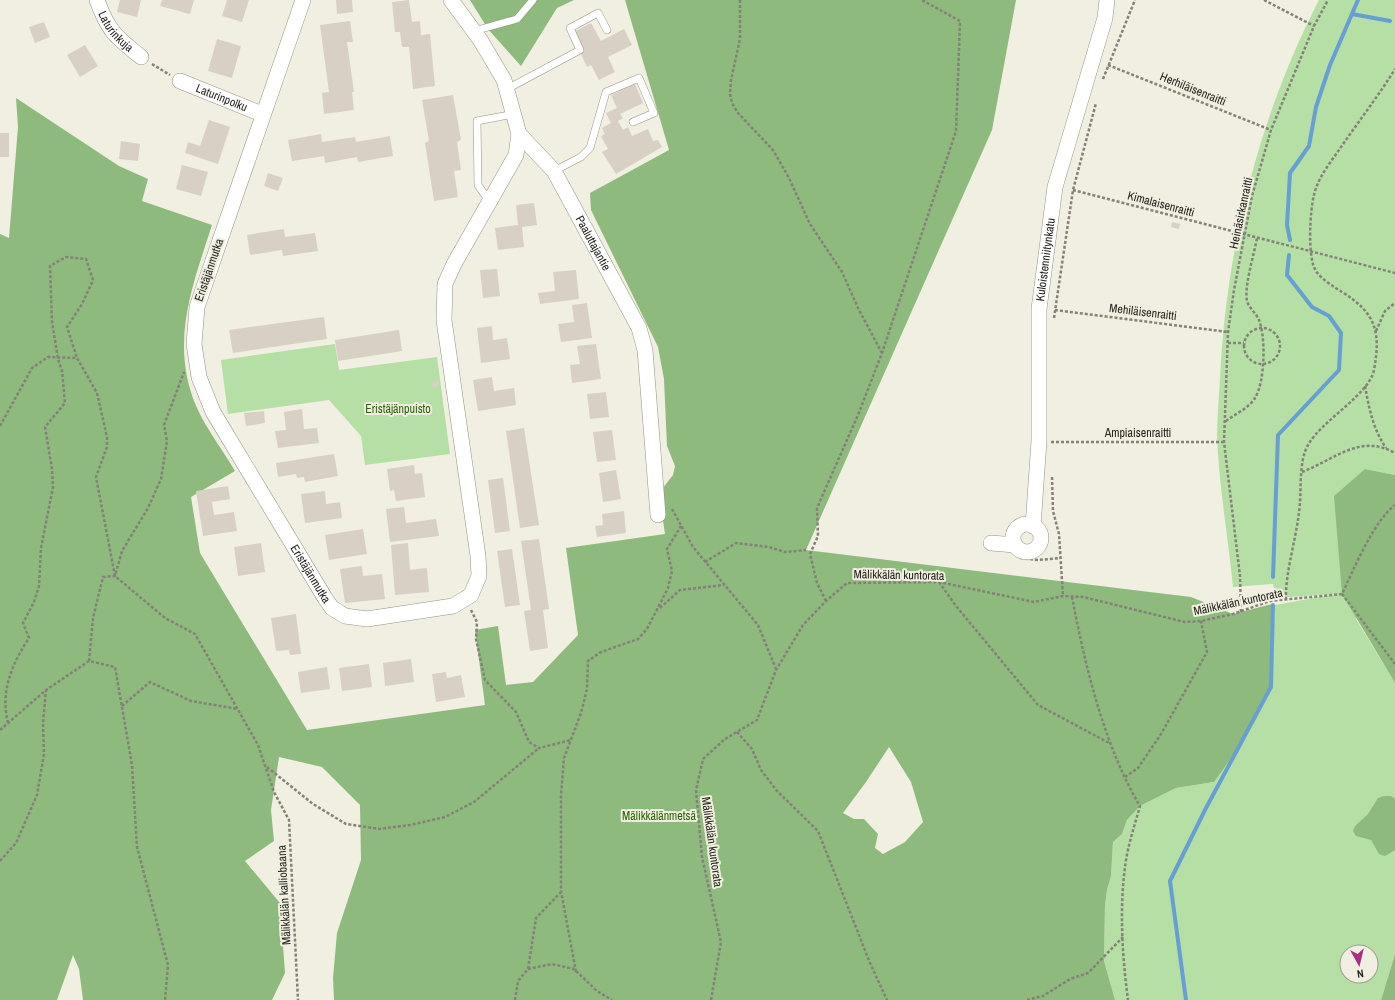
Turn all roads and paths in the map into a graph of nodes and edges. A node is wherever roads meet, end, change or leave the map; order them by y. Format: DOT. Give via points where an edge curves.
graph roads {
  1 [pos="97,0"];
  2 [pos="303,0"];
  3 [pos="451,0"];
  4 [pos="532,0"];
  5 [pos="740,0"];
  6 [pos="922,0"];
  7 [pos="1107,0"];
  8 [pos="1135,0"];
  9 [pos="1264,0"];
  10 [pos="1328,0"];
  11 [pos="1314,26"];
  12 [pos="607,30"];
  13 [pos="474,31"];
  14 [pos="141,57"];
  15 [pos="1108,65"];
  16 [pos="1395,69"];
  17 [pos="180,81"];
  18 [pos="1101,83"];
  19 [pos="507,89"];
  20 [pos="1098,96"];
  21 [pos="262,114"];
  22 [pos="514,114"];
  23 [pos="633,122"];
  24 [pos="1271,130"];
  25 [pos="519,134"];
  26 [pos="554,171"];
  27 [pos="1073,190"];
  28 [pos="489,202"];
  29 [pos="1245,235"];
  30 [pos="1257,238"];
  31 [pos="1311,252"];
  32 [pos="1395,273"];
  33 [pos="1395,303"];
  34 [pos="1055,310"];
  35 [pos="1053,325"];
  36 [pos="1261,329"];
  37 [pos="1375,331"];
  38 [pos="1228,332"];
  39 [pos="1228,342"];
  40 [pos="1244,343"];
  41 [pos="882,354"];
  42 [pos="77,358"];
  43 [pos="58,359"];
  44 [pos="1263,364"];
  45 [pos="186,366"];
  46 [pos="1365,386"];
  47 [pos="1225,421"];
  48 [pos="0,426"];
  49 [pos="1051,434"];
  50 [pos="1051,442"];
  51 [pos="1224,442"];
  52 [pos="1386,448"];
  53 [pos="1051,449"];
  54 [pos="1395,453"];
  55 [pos="1052,472"];
  56 [pos="1302,472"];
  57 [pos="670,505"];
  58 [pos="1395,505"];
  59 [pos="658,515"];
  60 [pos="681,526"];
  61 [pos="1033,526"];
  62 [pos="991,543"];
  63 [pos="1015,545"];
  64 [pos="806,550"];
  65 [pos="705,562"];
  66 [pos="115,576"];
  67 [pos="939,582"];
  68 [pos="724,585"];
  69 [pos="1342,594"];
  70 [pos="1062,596"];
  71 [pos="1072,596"];
  72 [pos="466,598"];
  73 [pos="1286,600"];
  74 [pos="826,601"];
  75 [pos="657,612"];
  76 [pos="1241,612"];
  77 [pos="1201,621"];
  78 [pos="89,661"];
  79 [pos="1395,664"];
  80 [pos="776,670"];
  81 [pos="46,690"];
  82 [pos="122,706"];
  83 [pos="238,709"];
  84 [pos="8,723"];
  85 [pos="0,730"];
  86 [pos="737,732"];
  87 [pos="571,740"];
  88 [pos="1112,744"];
  89 [pos="539,748"];
  90 [pos="266,766"];
  91 [pos="1125,777"];
  92 [pos="0,861"];
  93 [pos="561,891"];
  94 [pos="1123,937"];
  95 [pos="528,969"];
  96 [pos="576,972"];
  97 [pos="165,1000"];
  98 [pos="298,1000"];
  99 [pos="515,1000"];
  100 [pos="612,1000"];
  101 [pos="711,1000"];
  102 [pos="886,1000"];
  103 [pos="1027,1000"];
  104 [pos="1128,1000"];
  1 -- 14 [label="street, Laturinkuja" via="102,16 113,33"];
  2 -- 21 [label="street, Eristäjänmutka"];
  3 -- 13 [label="street, Paaluttajantie"];
  4 -- 13 [label="lane" via="517,19"];
  5 -- 41 [label="path" via="740,39 731,80 732,103 738,113 773,150 810,224 842,272"];
  6 -- 41 [label="path" via="960,21 956,131"];
  7 -- 61 [label="street, Kuloistenniitynkatu" via="1105,18 1055,187 1039,309 1039,441"];
  8 -- 15 [label="path"];
  9 -- 11 [label="path"];
  10 -- 11 [label="path, Heinäsirkanraitti"];
  11 -- 24 [label="path, Heinäsirkanraitti"];
  12 -- 19 [label="lane" via="598,13 570,28 580,50"];
  13 -- 19 [label="street, Paaluttajantie"];
  14 -- 17 [label="path"];
  15 -- 18 [label="path"];
  15 -- 24 [label="path, Herhiläisenraitti"];
  16 -- 31 [label="path" via="1324,172 1314,194 1310,226"];
  17 -- 21 [label="street, Laturinpolku"];
  19 -- 22 [label="street, Paaluttajantie"];
  20 -- 27 [label="path"];
  21 -- 72 [label="street, Eristäjänmutka" via="197,306 194,344 199,378 213,412 332,608 346,616 367,619 453,606"];
  22 -- 25 [label="street, Paaluttajantie"];
  22 -- 28 [label="lane" via="477,121 478,185"];
  23 -- 26 [label="lane" via="654,113 639,78 606,92 590,148 581,157"];
  24 -- 29 [label="path, Heinäsirkanraitti" via="1252,196"];
  25 -- 26 [label="street, Paaluttajantie"];
  25 -- 28 [label="street" via="516,155"];
  26 -- 59 [label="street, Paaluttajantie" via="639,328 645,350"];
  27 -- 29 [label="path, Kimalaisenraitti"];
  27 -- 34 [label="path"];
  28 -- 72 [label="street" via="454,264 445,284 443,300 478,556 479,576 471,595"];
  29 -- 30 [label="path, Kimalaisenraitti"];
  29 -- 38 [label="path, Heinäsirkanraitti"];
  30 -- 31 [label="path, Kimalaisenraitti"];
  30 -- 36 [label="path" via="1246,282 1248,302"];
  31 -- 32 [label="path, Kimalaisenraitti"];
  31 -- 37 [label="path" via="1315,270 1334,287 1358,302 1373,322"];
  33 -- 37 [label="path" via="1385,311"];
  34 -- 35 [label="path"];
  34 -- 38 [label="path, Mehiläisenraitti"];
  36 -- 40 [label="path" via="1251,332"];
  36 -- 44 [label="path"];
  36 -- 44 [label="path" via="1270,330 1278,339 1279,346 1275,358"];
  37 -- 46 [label="path" via="1378,344 1373,372"];
  38 -- 39 [label="path, Heinäsirkanraitti"];
  39 -- 40 [label="path"];
  39 -- 47 [label="path, Heinäsirkanraitti"];
  40 -- 44 [label="path" via="1248,357"];
  41 -- 74 [label="path" via="817,508 818,536 810,554 817,583"];
  42 -- 43 [label="path"];
  42 -- 43 [label="path" via="67,327 82,304 92,280 86,258 66,257 50,266 52,322"];
  42 -- 66 [label="path" via="97,393 106,437 107,447 96,477"];
  43 -- 48 [label="path" via="48,357 32,368"];
  43 -- 84 [label="path" via="62,371 65,403 45,427 53,487 41,548 38,586 34,602 23,623 30,638 19,654 5,688 4,709"];
  44 -- 47 [label="path" via="1254,400"];
  45 -- 66 [label="path" via="164,425 167,441 161,480 148,508 122,551"];
  46 -- 52 [label="path" via="1370,413 1380,440"];
  46 -- 56 [label="path" via="1324,425 1307,446"];
  47 -- 51 [label="path, Heinäsirkanraitti"];
  49 -- 50 [label="path"];
  50 -- 51 [label="path, Ampiaisenraitti"];
  50 -- 53 [label="path"];
  51 -- 76 [label="path, Heinäsirkanraitti" via="1240,576"];
  52 -- 54 [label="path"];
  52 -- 56 [label="path" via="1369,444 1357,447"];
  55 -- 70 [label="path" via="1053,511 1059,534"];
  56 -- 73 [label="path" via="1300,511 1286,584"];
  57 -- 60 [label="path"];
  58 -- 69 [label="path" via="1388,511 1368,542"];
  60 -- 65 [label="path"];
  60 -- 75 [label="path" via="667,549 672,571 668,588"];
  61 -- 63 [label="street" via="1018,528 1013,536"];
  61 -- 63 [label="street" via="1040,534 1040,543 1037,547 1025,552"];
  62 -- 63 [label="street"];
  64 -- 65 [label="path" via="786,552 736,543"];
  65 -- 68 [label="path"];
  66 -- 78 [label="path" via="103,577 93,618"];
  66 -- 83 [label="path, Mälikkälän kalliobaana" via="165,618 195,634"];
  67 -- 70 [label="path, Mälikkälän kuntorata" via="1034,602"];
  67 -- 74 [label="path, Mälikkälän kuntorata" via="847,583"];
  67 -- 88 [label="path" via="1038,705"];
  68 -- 75 [label="path" via="680,590"];
  68 -- 80 [label="path" via="758,625"];
  69 -- 73 [label="path, Mälikkälän kuntorata"];
  69 -- 79 [label="path"];
  70 -- 71 [label="path, Mälikkälän kuntorata"];
  71 -- 77 [label="path, Mälikkälän kuntorata" via="1185,622"];
  71 -- 88 [label="path" via="1082,651"];
  72 -- 89 [label="path" via="477,622 476,639 485,680 516,712 529,742"];
  73 -- 76 [label="path, Mälikkälän kuntorata" via="1270,602"];
  74 -- 80 [label="path, Mälikkälän kuntorata" via="803,624"];
  75 -- 87 [label="path" via="638,639 601,652 588,660 587,688"];
  76 -- 77 [label="path, Mälikkälän kuntorata"];
  77 -- 91 [label="path" via="1207,652 1161,734 1138,768"];
  78 -- 81 [label="path"];
  78 -- 82 [label="path" via="114,667"];
  80 -- 86 [label="path, Mälikkälän kuntorata" via="757,720"];
  81 -- 84 [label="path"];
  81 -- 92 [label="path" via="44,754 37,795 16,843"];
  82 -- 83 [label="path" via="150,682 191,701"];
  82 -- 97 [label="path" via="132,765 137,847 168,964"];
  83 -- 90 [label="path, Mälikkälän kalliobaana" via="258,745"];
  84 -- 85 [label="path"];
  86 -- 101 [label="path, Mälikkälän kuntorata" via="725,738 703,760 696,790 702,857 721,942"];
  86 -- 102 [label="path" via="752,749 761,770 777,791 818,831"];
  87 -- 89 [label="path"];
  87 -- 93 [label="path" via="564,758 561,795"];
  88 -- 91 [label="path"];
  89 -- 90 [label="path" via="474,802 445,817 379,829 346,824 313,804"];
  90 -- 98 [label="path, Mälikkälän kalliobaana" via="274,792 289,820"];
  91 -- 94 [label="path" via="1140,806 1126,859"];
  93 -- 95 [label="path" via="536,918"];
  93 -- 96 [label="path"];
  94 -- 103 [label="path" via="1088,973 1070,979 1043,996"];
  94 -- 104 [label="path"];
  95 -- 96 [label="path" via="552,964 574,969"];
  95 -- 99 [label="path" via="518,981"];
  96 -- 100 [label="path" via="597,991"];
}
